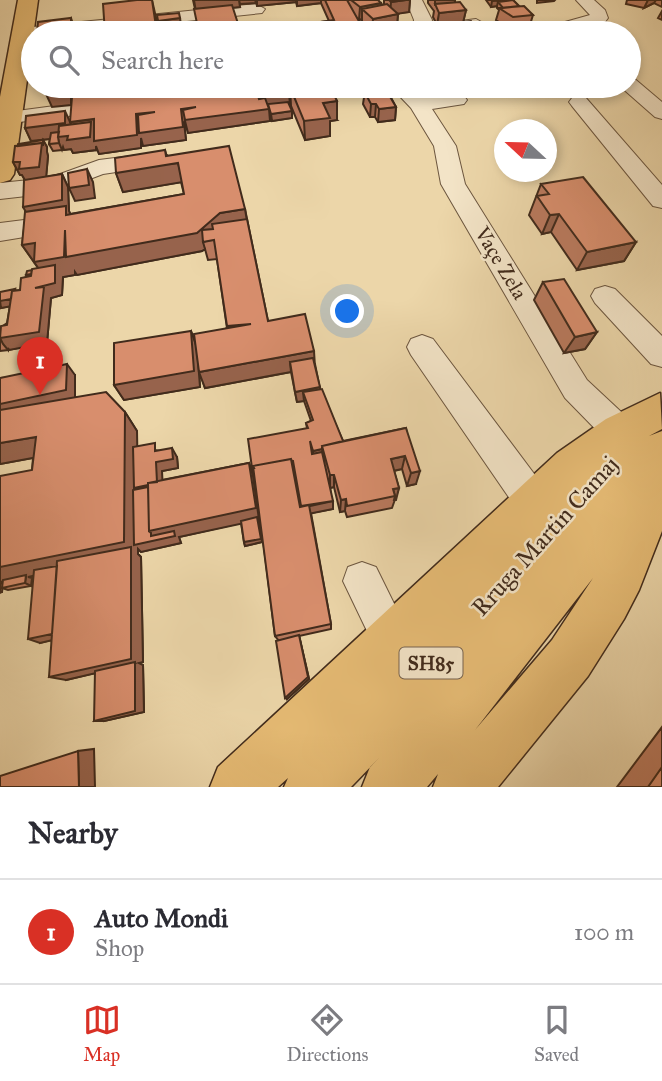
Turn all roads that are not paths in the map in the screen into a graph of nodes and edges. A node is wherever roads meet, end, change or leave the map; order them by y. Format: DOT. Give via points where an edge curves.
graph roads {
  1 [pos="13,0"];
  2 [pos="28,0"];
  3 [pos="414,0"];
  4 [pos="584,0"];
  5 [pos="464,8"];
  6 [pos="256,9"];
  7 [pos="25,21"];
  8 [pos="140,21"];
  9 [pos="421,21"];
  10 [pos="474,21"];
  11 [pos="588,21"];
  12 [pos="21,45"];
  13 [pos="0,66"];
  14 [pos="641,95"];
  15 [pos="81,98"];
  16 [pos="412,98"];
  17 [pos="457,100"];
  18 [pos="579,102"];
  19 [pos="419,105"];
  20 [pos="662,113"];
  21 [pos="9,117"];
  22 [pos="174,157"];
  23 [pos="0,174"];
  24 [pos="0,191"];
  25 [pos="662,200"];
  26 [pos="85,220"];
  27 [pos="0,232"];
  28 [pos="605,296"];
  29 [pos="422,347"];
  30 [pos="662,355"];
  31 [pos="661,422"];
  32 [pos="620,432"];
  33 [pos="662,473"];
  34 [pos="553,533"];
  35 [pos="362,581"];
  36 [pos="392,640"];
  37 [pos="238,787"];
  38 [pos="312,787"];
  39 [pos="390,787"];
  40 [pos="461,787"];
  1 -- 13 [label="main road"];
  2 -- 7 [label="main road"];
  3 -- 9 [label="street"];
  4 -- 11 [label="street" via="599,14"];
  5 -- 10 [label="street"];
  6 -- 8 [label="street"];
  12 -- 21 [label="main road"];
  14 -- 20 [label="street"];
  15 -- 21 [label="street" via="67,111"];
  16 -- 19 [label="street, Vaçe Zela"];
  17 -- 19 [label="street"];
  18 -- 25 [label="street"];
  19 -- 32 [label="street, Vaçe Zela" via="446,146 453,184 569,378"];
  21 -- 23 [label="main road"];
  22 -- 24 [label="street" via="99,167 53,185"];
  26 -- 27 [label="street"];
  28 -- 30 [label="street"];
  29 -- 34 [label="street"];
  31 -- 32 [label="main road"];
  31 -- 34 [label="main road, Rruga Martin Camaj / SH85"];
  32 -- 34 [label="main road" via="572,467"];
  33 -- 40 [label="main road" via="621,574 584,636 525,714"];
  34 -- 36 [label="main road"];
  34 -- 38 [label="main road, Rruga Martin Camaj / SH85"];
  34 -- 39 [label="main road, Rruga Martin Camaj / SH85" via="435,737"];
  35 -- 36 [label="street"];
  36 -- 37 [label="main road"];
}
